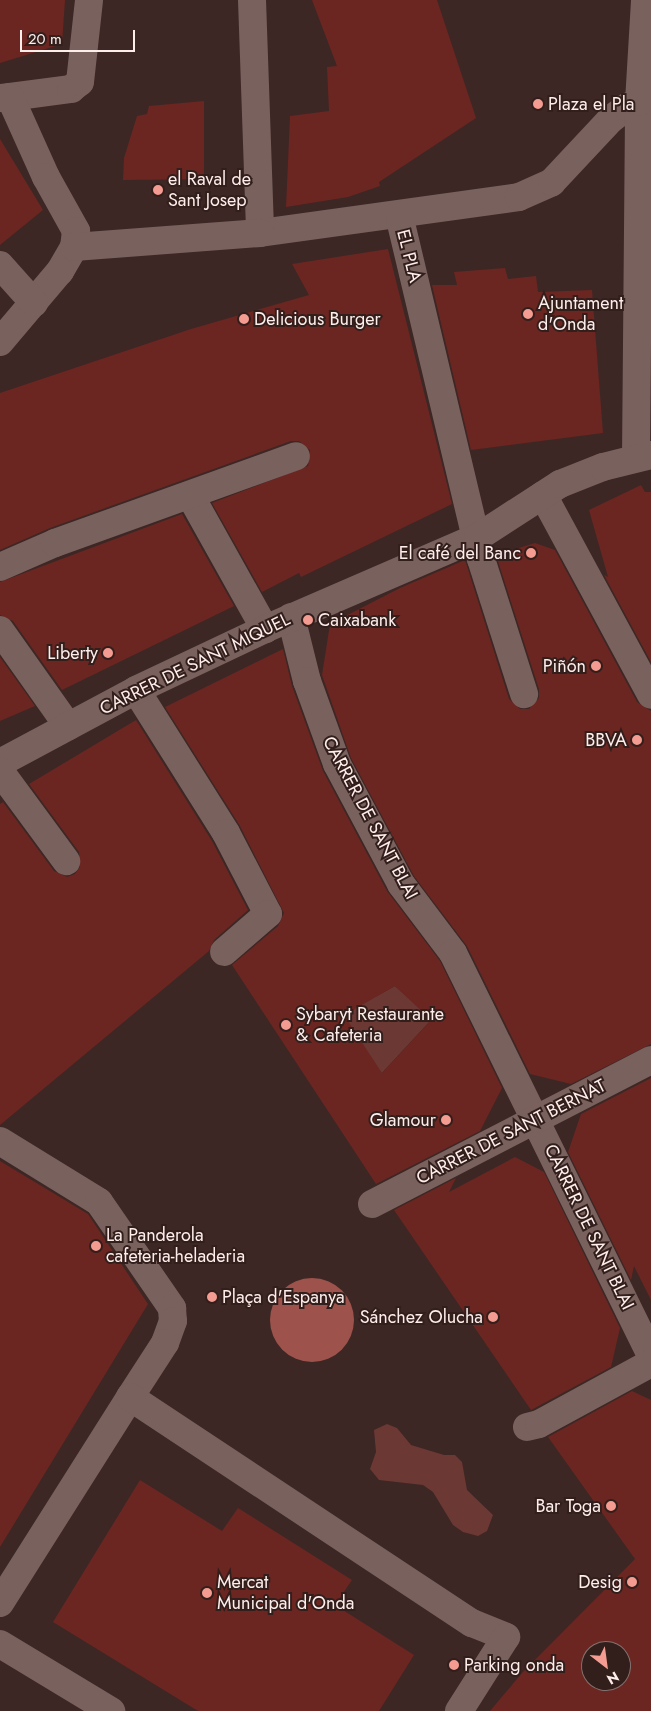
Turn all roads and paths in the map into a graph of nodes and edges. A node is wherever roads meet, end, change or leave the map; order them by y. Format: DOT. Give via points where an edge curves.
graph roads {
  1 [pos="89,0"];
  2 [pos="252,0"];
  3 [pos="645,0"];
  4 [pos="5,98"];
  5 [pos="645,102"];
  6 [pos="399,215"];
  7 [pos="260,232"];
  8 [pos="74,247"];
  9 [pos="0,265"];
  10 [pos="34,303"];
  11 [pos="0,342"];
  12 [pos="296,456"];
  13 [pos="644,457"];
  14 [pos="190,495"];
  15 [pos="543,495"];
  16 [pos="478,537"];
  17 [pos="0,567"];
  18 [pos="291,617"];
  19 [pos="265,629"];
  20 [pos="0,630"];
  21 [pos="136,690"];
  22 [pos="524,694"];
  23 [pos="651,695"];
  24 [pos="68,726"];
  25 [pos="0,763"];
  26 [pos="0,771"];
  27 [pos="66,861"];
  28 [pos="224,952"];
  29 [pos="651,1060"];
  30 [pos="536,1118"];
  31 [pos="0,1141"];
  32 [pos="372,1204"];
  33 [pos="651,1355"];
  34 [pos="651,1363"];
  35 [pos="130,1397"];
  36 [pos="527,1427"];
  37 [pos="0,1603"];
  38 [pos="0,1644"];
  39 [pos="110,1711"];
  40 [pos="459,1711"];
  1 -- 4 [label="street" via="80,82 70,89"];
  2 -- 7 [label="street"];
  3 -- 5 [label="street"];
  4 -- 8 [label="street" via="76,231"];
  5 -- 6 [label="street, EL PLA" via="611,119 552,182 540,190 519,197"];
  5 -- 13 [label="street"];
  6 -- 7 [label="street"];
  6 -- 16 [label="street, EL PLA"];
  7 -- 8 [label="street"];
  8 -- 10 [label="street" via="60,271"];
  9 -- 10 [label="street"];
  10 -- 11 [label="street"];
  12 -- 14 [label="street"];
  13 -- 15 [label="street, CARRER DE SANT MIQUEL" via="580,475"];
  14 -- 17 [label="street" via="55,543"];
  14 -- 19 [label="street"];
  15 -- 16 [label="street, CARRER DE SANT MIQUEL"];
  15 -- 23 [label="street"];
  16 -- 18 [label="street, CARRER DE SANT MIQUEL"];
  16 -- 22 [label="street, EL PLA" via="481,559"];
  18 -- 19 [label="street, CARRER DE SANT MIQUEL"];
  18 -- 30 [label="street, CARRER DE SANT BLAI" via="307,681 337,764 401,884 414,905 445,941"];
  19 -- 21 [label="street, CARRER DE SANT MIQUEL"];
  20 -- 24 [label="street"];
  21 -- 24 [label="street, CARRER DE SANT MIQUEL"];
  21 -- 28 [label="street" via="226,833 268,914"];
  24 -- 25 [label="street, CARRER DE SANT MIQUEL"];
  26 -- 27 [label="street"];
  29 -- 30 [label="street, CARRER DE SANT BERNAT"];
  30 -- 32 [label="street, CARRER DE SANT BERNAT"];
  30 -- 33 [label="street, CARRER DE SANT BLAI"];
  31 -- 35 [label="street" via="99,1202 172,1308 173,1321 165,1343"];
  34 -- 36 [label="street" via="539,1424"];
  35 -- 37 [label="street"];
  35 -- 40 [label="street" via="472,1623 506,1637"];
  38 -- 39 [label="street"];
}
